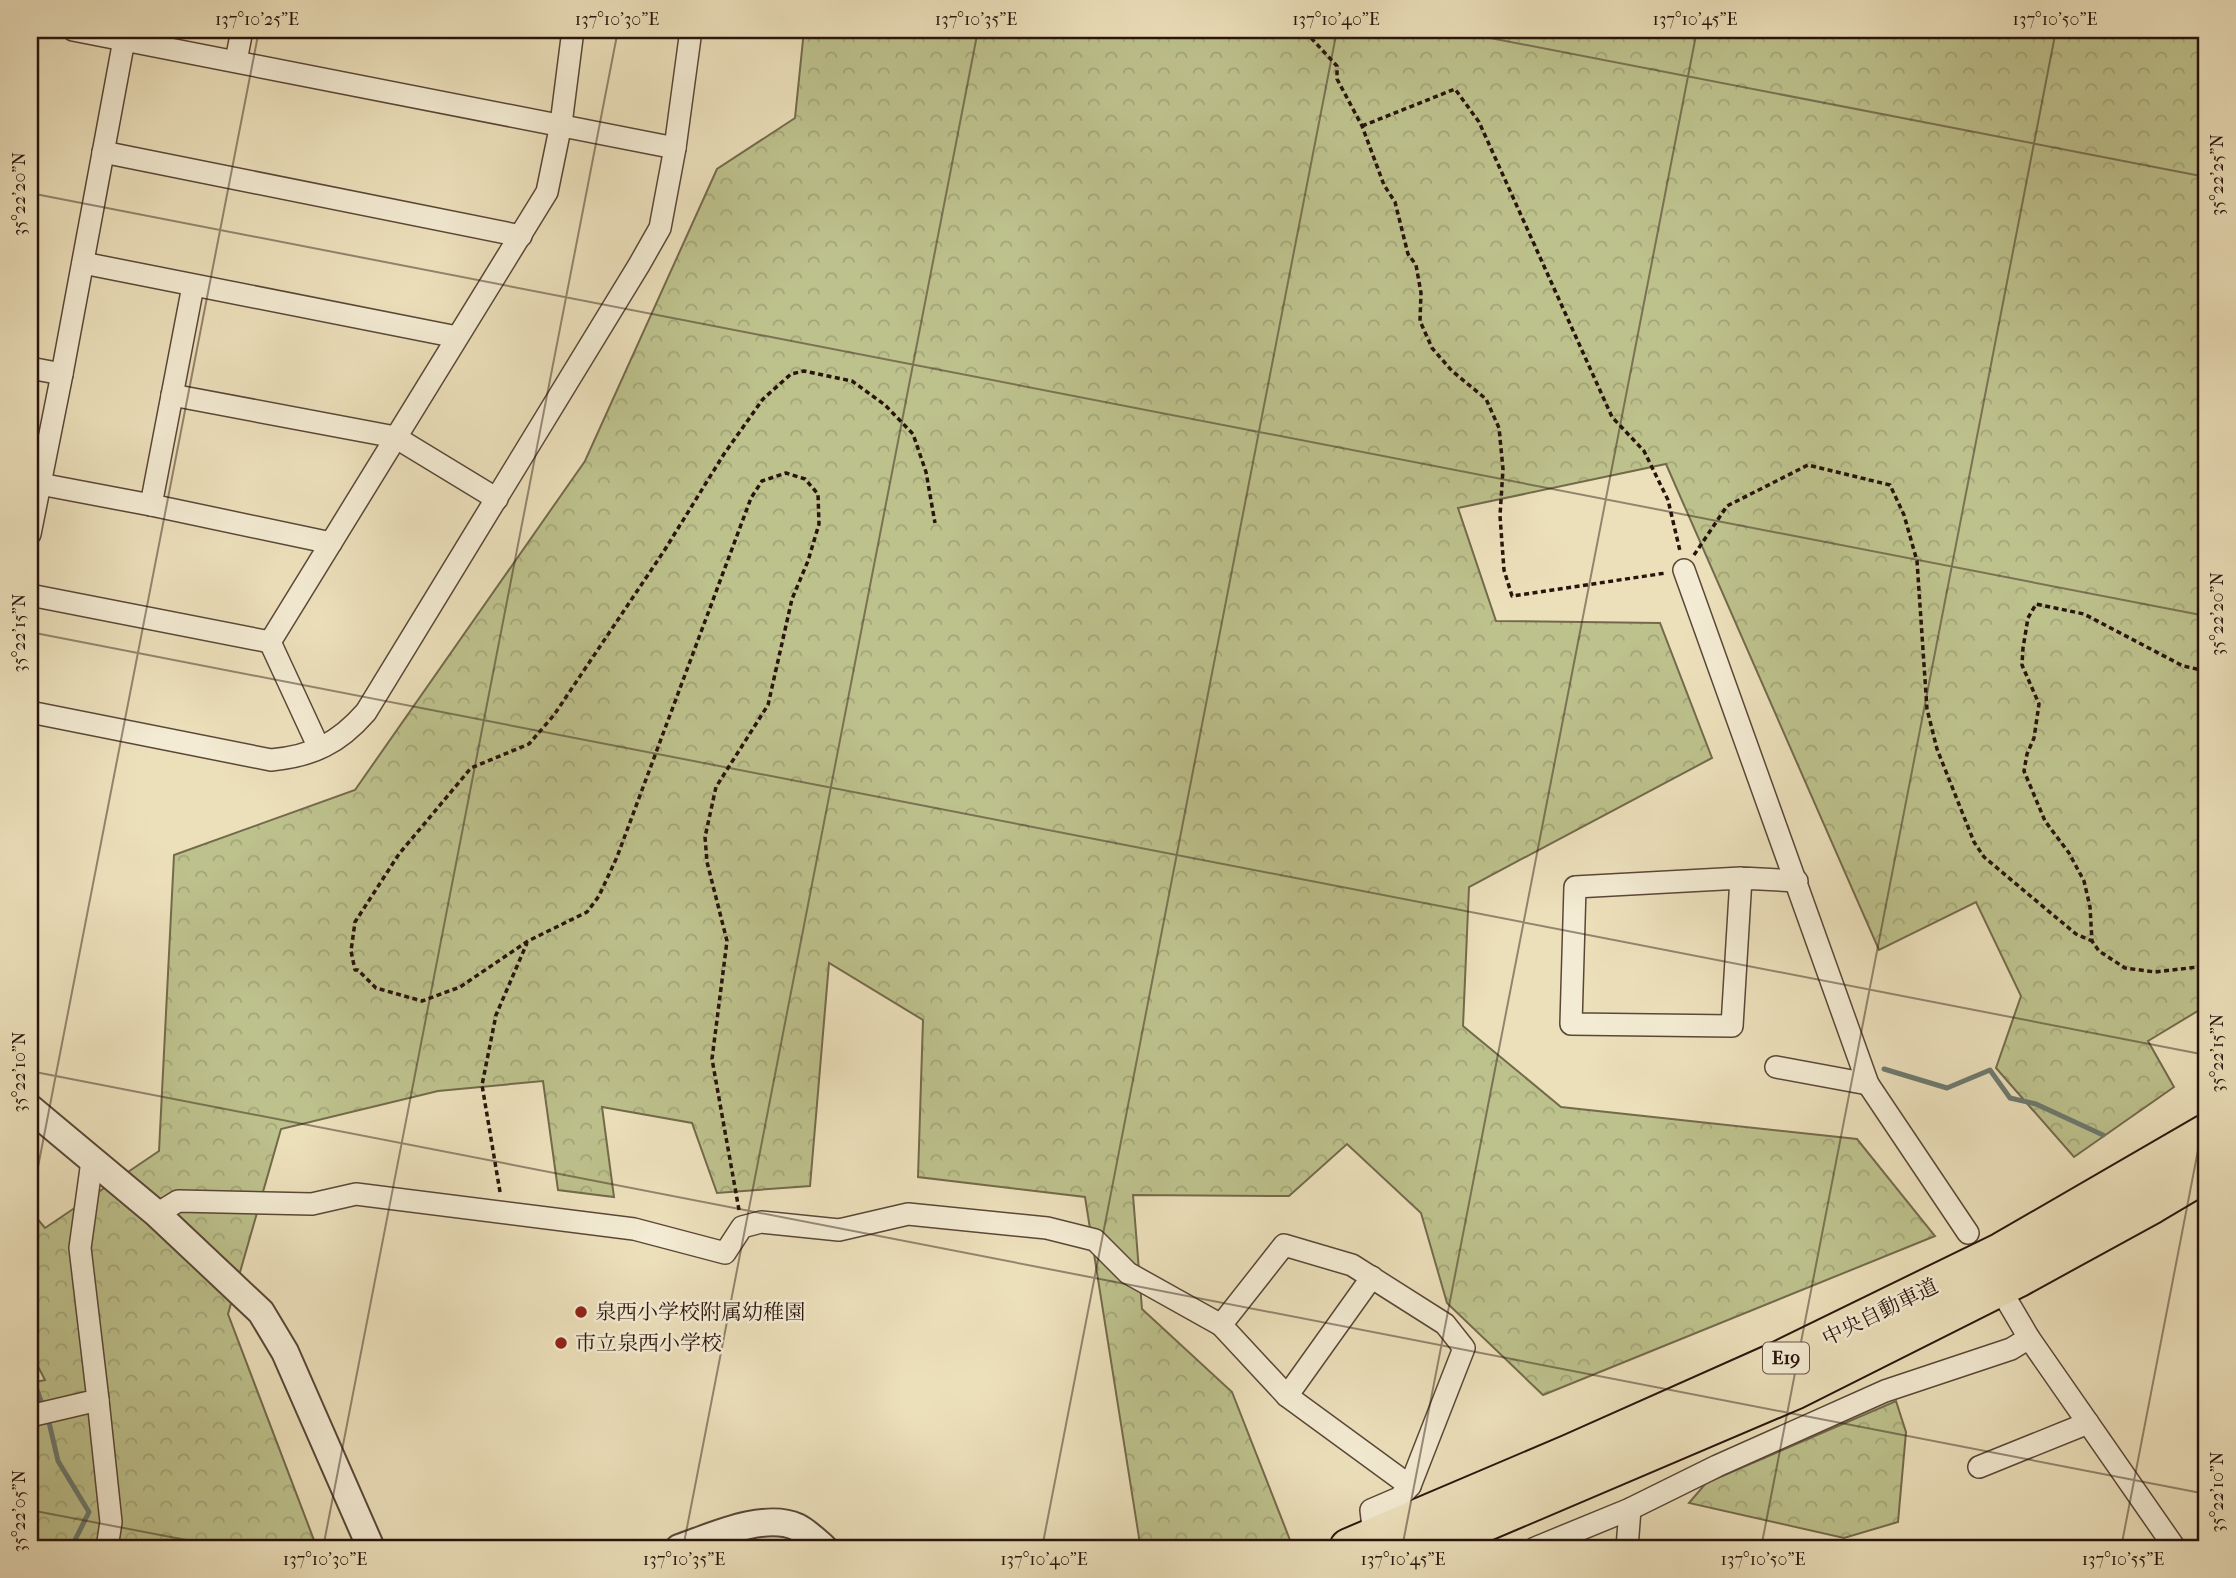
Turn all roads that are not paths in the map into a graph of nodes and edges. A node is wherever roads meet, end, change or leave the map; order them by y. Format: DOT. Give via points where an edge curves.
graph roads {
  1 [pos="73,30"];
  2 [pos="242,30"];
  3 [pos="573,30"];
  4 [pos="691,30"];
  5 [pos="124,40"];
  6 [pos="236,61"];
  7 [pos="561,124"];
  8 [pos="675,148"];
  9 [pos="103,152"];
  10 [pos="521,236"];
  11 [pos="83,263"];
  12 [pos="193,286"];
  13 [pos="457,337"];
  14 [pos="30,368"];
  15 [pos="62,374"];
  16 [pos="172,395"];
  17 [pos="395,437"];
  18 [pos="40,484"];
  19 [pos="497,499"];
  20 [pos="151,505"];
  21 [pos="30,534"];
  22 [pos="331,543"];
  23 [pos="1684,570"];
  24 [pos="30,595"];
  25 [pos="271,642"];
  26 [pos="30,712"];
  27 [pos="319,748"];
  28 [pos="1741,878"];
  29 [pos="1797,881"];
  30 [pos="1776,1067"];
  31 [pos="1868,1084"];
  32 [pos="30,1108"];
  33 [pos="2206,1135"];
  34 [pos="92,1161"];
  35 [pos="2206,1172"];
  36 [pos="157,1214"];
  37 [pos="1968,1233"];
  38 [pos="1372,1277"];
  39 [pos="2009,1304"];
  40 [pos="1221,1325"];
  41 [pos="2029,1338"];
  42 [pos="1287,1396"];
  43 [pos="97,1400"];
  44 [pos="31,1416"];
  45 [pos="2088,1423"];
  46 [pos="1979,1467"];
  47 [pos="1410,1486"];
  48 [pos="1630,1509"];
  49 [pos="1361,1537"];
  50 [pos="107,1548"];
  51 [pos="371,1548"];
  52 [pos="679,1548"];
  53 [pos="824,1548"];
  54 [pos="1423,1548"];
  55 [pos="1535,1548"];
  56 [pos="1627,1548"];
  57 [pos="2175,1548"];
  1 -- 5 [label="street"];
  2 -- 6 [label="street"];
  3 -- 7 [label="street"];
  4 -- 8 [label="street"];
  5 -- 6 [label="street"];
  5 -- 9 [label="street"];
  6 -- 7 [label="street"];
  7 -- 8 [label="street"];
  7 -- 10 [label="street" via="547,192"];
  8 -- 19 [label="street" via="660,228"];
  9 -- 10 [label="street"];
  9 -- 11 [label="street"];
  10 -- 13 [label="street"];
  11 -- 12 [label="street"];
  11 -- 15 [label="street"];
  12 -- 13 [label="street"];
  12 -- 16 [label="street"];
  13 -- 17 [label="street"];
  14 -- 15 [label="street"];
  15 -- 18 [label="street"];
  16 -- 17 [label="street"];
  16 -- 20 [label="street"];
  17 -- 19 [label="street"];
  17 -- 22 [label="street"];
  18 -- 20 [label="street"];
  18 -- 21 [label="street"];
  19 -- 27 [label="street" via="366,712 335,741"];
  20 -- 22 [label="street"];
  22 -- 25 [label="street"];
  23 -- 29 [label="street"];
  24 -- 25 [label="street"];
  25 -- 27 [label="street"];
  26 -- 27 [label="street" via="271,760 294,758"];
  28 -- 28 [label="street" via="1575,887 1571,1024 1732,1026"];
  28 -- 29 [label="street"];
  29 -- 31 [label="street"];
  30 -- 31 [label="street"];
  31 -- 37 [label="street"];
  32 -- 34 [label="street"];
  33 -- 49 [label="highway, 中央自動車道 / E19" via="2002,1252 1782,1360 1570,1454"];
  34 -- 36 [label="street"];
  34 -- 43 [label="street" via="80,1248"];
  35 -- 54 [label="highway, 中央自動車道 / E19" via="2018,1278 1794,1390"];
  36 -- 40 [label="street" via="178,1200 312,1204 356,1194 634,1229 725,1253 742,1227 761,1222 839,1230 908,1214 1047,1228 1095,1240 1128,1273"];
  36 -- 51 [label="street" via="248,1298 272,1328"];
  38 -- 40 [label="street" via="1352,1265 1284,1245"];
  38 -- 42 [label="street"];
  38 -- 47 [label="street" via="1445,1324 1464,1348"];
  39 -- 41 [label="street"];
  40 -- 42 [label="street"];
  41 -- 45 [label="street"];
  41 -- 48 [label="street" via="2011,1349 1885,1391"];
  42 -- 47 [label="street"];
  43 -- 44 [label="street"];
  43 -- 50 [label="street" via="111,1522"];
  45 -- 46 [label="street"];
  45 -- 57 [label="street"];
  47 -- 49 [label="street" via="1399,1498 1371,1510"];
  48 -- 55 [label="street"];
  48 -- 56 [label="street"];
  52 -- 53 [label="street" via="751,1524 776,1523 796,1527"];
}
